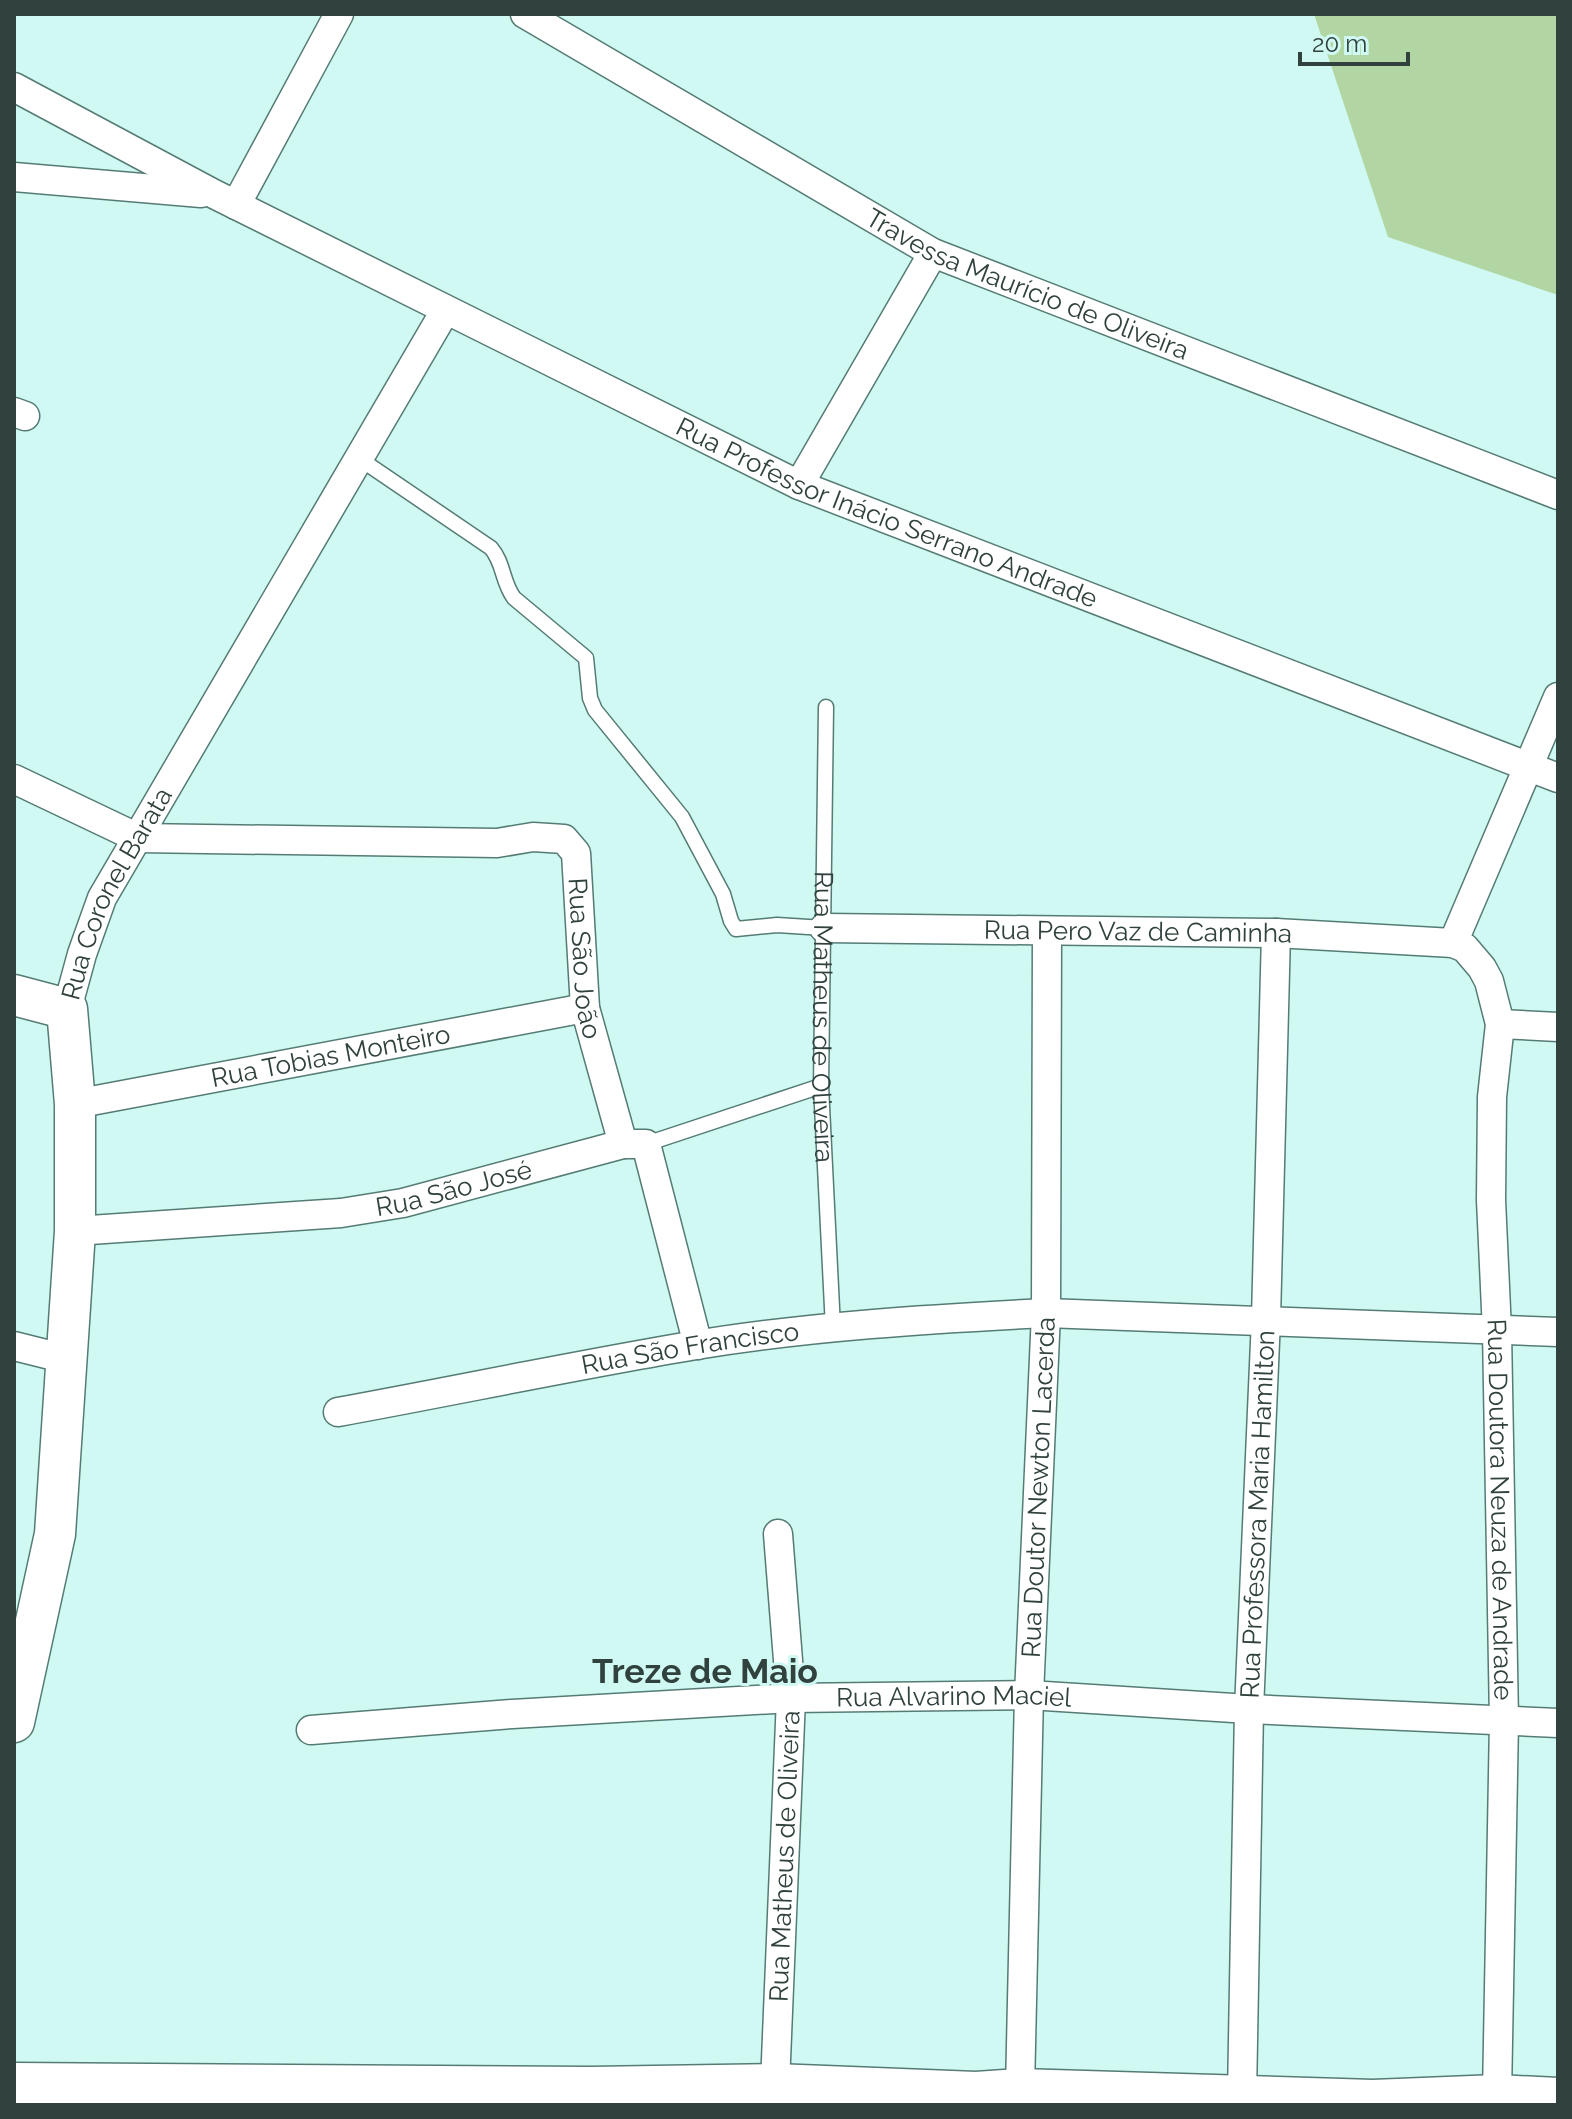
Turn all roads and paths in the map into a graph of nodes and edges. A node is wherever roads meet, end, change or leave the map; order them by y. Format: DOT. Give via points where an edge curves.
graph roads {
  1 [pos="339,14"];
  2 [pos="525,14"];
  3 [pos="14,87"];
  4 [pos="14,177"];
  5 [pos="225,200"];
  6 [pos="933,253"];
  7 [pos="445,311"];
  8 [pos="360,459"];
  9 [pos="799,485"];
  10 [pos="1558,495"];
  11 [pos="1558,697"];
  12 [pos="826,707"];
  13 [pos="1528,765"];
  14 [pos="1558,778"];
  15 [pos="14,779"];
  16 [pos="138,838"];
  17 [pos="824,928"];
  18 [pos="1047,932"];
  19 [pos="1276,933"];
  20 [pos="1453,943"];
  21 [pos="14,995"];
  22 [pos="585,1008"];
  23 [pos="67,1009"];
  24 [pos="1500,1024"];
  25 [pos="1558,1027"];
  26 [pos="821,1086"];
  27 [pos="75,1104"];
  28 [pos="634,1144"];
  29 [pos="75,1231"];
  30 [pos="1046,1313"];
  31 [pos="1266,1319"];
  32 [pos="833,1328"];
  33 [pos="1497,1331"];
  34 [pos="1558,1332"];
  35 [pos="698,1345"];
  36 [pos="14,1346"];
  37 [pos="66,1359"];
  38 [pos="338,1412"];
  39 [pos="778,1534"];
  40 [pos="1029,1695"];
  41 [pos="791,1698"];
  42 [pos="17,1701"];
  43 [pos="1249,1709"];
  44 [pos="1504,1721"];
  45 [pos="1558,1723"];
  46 [pos="311,1730"];
  47 [pos="14,2083"];
  48 [pos="775,2084"];
  49 [pos="1020,2089"];
  50 [pos="207,2095"];
  51 [pos="1497,2095"];
  52 [pos="591,2096"];
  53 [pos="1242,2096"];
  54 [pos="976,2098"];
  55 [pos="1558,2098"];
  56 [pos="1373,2102"];
  1 -- 5 [label="street"];
  2 -- 6 [label="street, Travessa Maurício de Oliveira"];
  3 -- 5 [label="street, Rua Professor Inácio Serrano Andrade"];
  4 -- 5 [label="street"];
  5 -- 7 [label="street, Rua Professor Inácio Serrano Andrade"];
  6 -- 9 [label="street"];
  6 -- 10 [label="street, Travessa Maurício de Oliveira"];
  7 -- 8 [label="street, Rua Coronel Barata"];
  7 -- 9 [label="street, Rua Professor Inácio Serrano Andrade"];
  8 -- 16 [label="street, Rua Coronel Barata"];
  8 -- 17 [label="lane" via="491,548 514,598 586,658 595,710 682,817 736,929"];
  9 -- 13 [label="street, Rua Professor Inácio Serrano Andrade"];
  11 -- 13 [label="street"];
  12 -- 17 [label="lane, Rua Matheus de Oliveira"];
  13 -- 14 [label="street, Rua Professor Inácio Serrano Andrade"];
  13 -- 20 [label="street"];
  15 -- 16 [label="street"];
  16 -- 22 [label="street, Rua São João" via="497,843 553,837 570,843 576,853"];
  16 -- 23 [label="street, Rua Coronel Barata" via="102,898"];
  17 -- 18 [label="street, Rua Pero Vaz de Caminha"];
  17 -- 26 [label="lane, Rua Matheus de Oliveira"];
  18 -- 19 [label="street, Rua Pero Vaz de Caminha"];
  18 -- 30 [label="street, Rua Doutor Newton Lacerda"];
  19 -- 20 [label="street, Rua Pero Vaz de Caminha"];
  19 -- 31 [label="street, Rua Professora Maria Hamilton"];
  20 -- 24 [label="street, Rua Doutora Neuza de Andrade" via="1465,948 1482,968"];
  21 -- 23 [label="main road"];
  22 -- 27 [label="street, Rua Tobias Monteiro"];
  22 -- 28 [label="street, Rua São João"];
  23 -- 27 [label="main road, Rua Coronel Barata"];
  24 -- 25 [label="street"];
  24 -- 33 [label="street, Rua Doutora Neuza de Andrade" via="1491,1171"];
  26 -- 28 [label="lane, Rua São José"];
  26 -- 32 [label="lane, Rua Matheus de Oliveira"];
  27 -- 29 [label="main road, Rua Coronel Barata"];
  28 -- 29 [label="street, Rua São José" via="387,1206"];
  28 -- 35 [label="street, Rua São João"];
  29 -- 37 [label="main road, Rua Coronel Barata"];
  30 -- 31 [label="street, Rua São Francisco"];
  30 -- 32 [label="street, Rua São Francisco"];
  30 -- 40 [label="street, Rua Doutor Newton Lacerda"];
  31 -- 33 [label="street, Rua São Francisco"];
  31 -- 43 [label="street, Rua Professora Maria Hamilton"];
  32 -- 35 [label="street, Rua São Francisco"];
  33 -- 34 [label="street, Rua São Francisco"];
  33 -- 44 [label="street, Rua Doutora Neuza de Andrade"];
  35 -- 38 [label="street, Rua São Francisco"];
  36 -- 37 [label="street"];
  37 -- 42 [label="main road, Rua Coronel Barata" via="55,1534"];
  39 -- 41 [label="street, Rua Matheus de Oliveira"];
  40 -- 41 [label="street, Rua Alvarino Maciel"];
  40 -- 43 [label="street, Rua Alvarino Maciel"];
  40 -- 49 [label="street, Rua Doutor Newton Lacerda"];
  41 -- 46 [label="street, Rua Alvarino Maciel"];
  41 -- 48 [label="street, Rua Matheus de Oliveira"];
  43 -- 44 [label="street, Rua Alvarino Maciel"];
  43 -- 53 [label="street, Rua Professora Maria Hamilton"];
  44 -- 45 [label="street, Rua Alvarino Maciel"];
  44 -- 51 [label="street, Rua Doutora Neuza de Andrade"];
  47 -- 50 [label="main road"];
  48 -- 52 [label="main road"];
  48 -- 54 [label="main road"];
  49 -- 53 [label="main road"];
  49 -- 54 [label="main road"];
  50 -- 52 [label="main road"];
  51 -- 55 [label="main road"];
  51 -- 56 [label="main road"];
  53 -- 56 [label="main road"];
}
